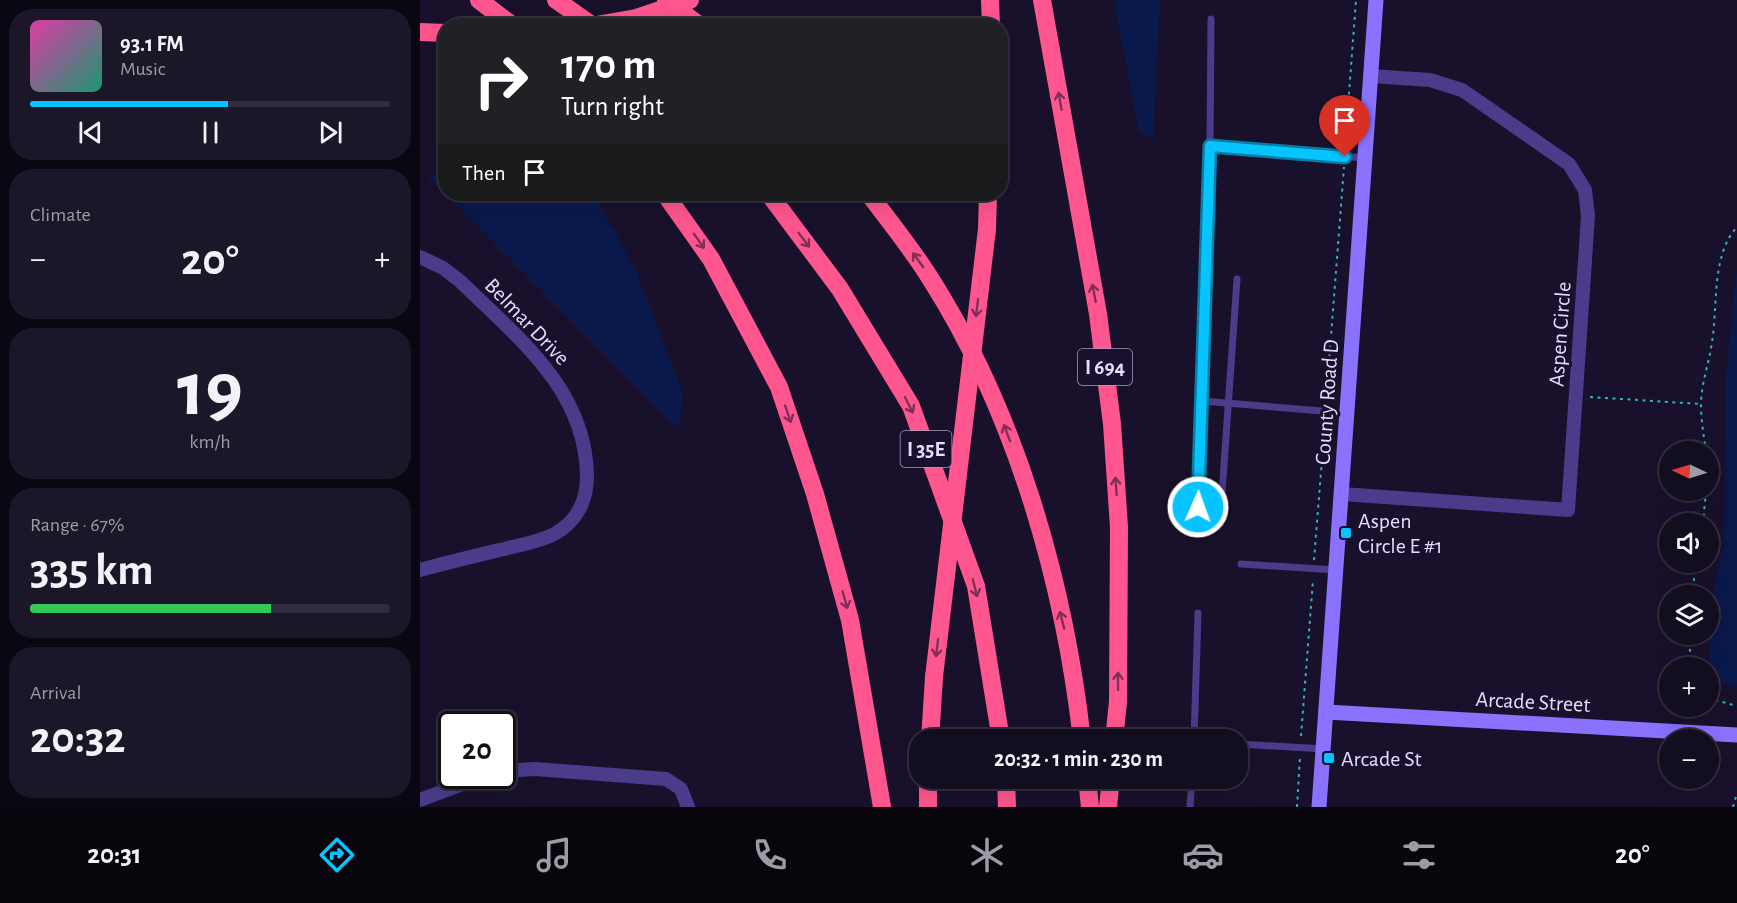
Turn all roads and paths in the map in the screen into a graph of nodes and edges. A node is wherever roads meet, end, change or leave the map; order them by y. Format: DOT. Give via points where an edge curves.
graph roads {
  1 [pos="479,0"];
  2 [pos="556,0"];
  3 [pos="666,0"];
  4 [pos="690,0"];
  5 [pos="990,0"];
  6 [pos="1042,0"];
  7 [pos="1377,0"];
  8 [pos="503,18"];
  9 [pos="581,18"];
  10 [pos="636,18"];
  11 [pos="690,18"];
  12 [pos="991,18"];
  13 [pos="1211,19"];
  14 [pos="420,32"];
  15 [pos="438,33"];
  16 [pos="1371,76"];
  17 [pos="1210,146"];
  18 [pos="1365,158"];
  19 [pos="670,201"];
  20 [pos="774,201"];
  21 [pos="874,201"];
  22 [pos="987,201"];
  23 [pos="1737,227"];
  24 [pos="420,257"];
  25 [pos="1237,279"];
  26 [pos="1576,397"];
  27 [pos="1202,401"];
  28 [pos="1227,403"];
  29 [pos="1701,404"];
  30 [pos="1347,413"];
  31 [pos="1705,441"];
  32 [pos="1342,494"];
  33 [pos="1241,564"];
  34 [pos="420,570"];
  35 [pos="1336,570"];
  36 [pos="1198,613"];
  37 [pos="1719,701"];
  38 [pos="1737,706"];
  39 [pos="1326,712"];
  40 [pos="931,729"];
  41 [pos="999,729"];
  42 [pos="1081,729"];
  43 [pos="1115,729"];
  44 [pos="1194,729"];
  45 [pos="1737,735"];
  46 [pos="1248,745"];
  47 [pos="1324,749"];
  48 [pos="516,770"];
  49 [pos="449,789"];
  50 [pos="928,789"];
  51 [pos="1006,789"];
  52 [pos="1088,789"];
  53 [pos="1110,789"];
  54 [pos="1191,789"];
  55 [pos="1737,793"];
  56 [pos="420,800"];
  57 [pos="688,807"];
  58 [pos="882,807"];
  59 [pos="928,807"];
  60 [pos="1007,807"];
  61 [pos="1090,807"];
  62 [pos="1108,807"];
  63 [pos="1190,807"];
  64 [pos="1319,807"];
  65 [pos="1733,807"];
  1 -- 8 [label="highway"];
  2 -- 9 [label="highway"];
  3 -- 11 [label="highway"];
  4 -- 10 [label="highway, bridge"];
  5 -- 12 [label="highway"];
  43 -- 6 [label="highway, I 694, one-way" via="1119,527 1112,424 1098,314"];
  7 -- 16 [label="street, County Road D"];
  13 -- 17 [label="lane"];
  14 -- 15 [label="highway"];
  16 -- 18 [label="street, County Road D"];
  16 -- 26 [label="street, Aspen Circle" via="1430,80 1462,90 1558,153 1579,176 1588,216"];
  17 -- 18 [label="lane"];
  17 -- 27 [label="lane"];
  18 -- 30 [label="street, County Road D"];
  19 -- 58 [label="highway, one-way" via="711,259 778,387 815,494 850,620"];
  20 -- 41 [label="highway, I 35E, one-way" via="840,289 910,406 976,586"];
  42 -- 21 [label="highway, one-way" via="1073,664 1029,492 992,393 930,278"];
  22 -- 40 [label="highway, one-way, bridge" via="987,229 933,677"];
  23 -- 29 [label="path" via="1726,243 1720,267"];
  24 -- 34 [label="street, Belmar Drive" via="460,281 554,376 576,417 587,462 582,505 566,527 554,535"];
  25 -- 28 [label="lane"];
  26 -- 29 [label="path"];
  26 -- 32 [label="street, Aspen Circle" via="1568,510"];
  27 -- 28 [label="lane"];
  27 -- 28 [label="lane" via="1198,507 1221,508"];
  28 -- 30 [label="lane"];
  29 -- 31 [label="path"];
  30 -- 32 [label="street, County Road D"];
  32 -- 35 [label="street, County Road D"];
  33 -- 35 [label="lane"];
  35 -- 39 [label="street, County Road D"];
  36 -- 44 [label="lane"];
  37 -- 38 [label="path"];
  39 -- 45 [label="street, Arcade Street"];
  39 -- 47 [label="street, County Road D"];
  46 -- 47 [label="lane"];
  47 -- 64 [label="street, County Road D"];
  48 -- 57 [label="street" via="666,779 681,789"];
  49 -- 56 [label="street"];
  50 -- 59 [label="highway"];
  51 -- 60 [label="highway"];
  52 -- 61 [label="highway"];
  53 -- 62 [label="highway"];
  54 -- 63 [label="lane"];
  55 -- 65 [label="path"];
}
